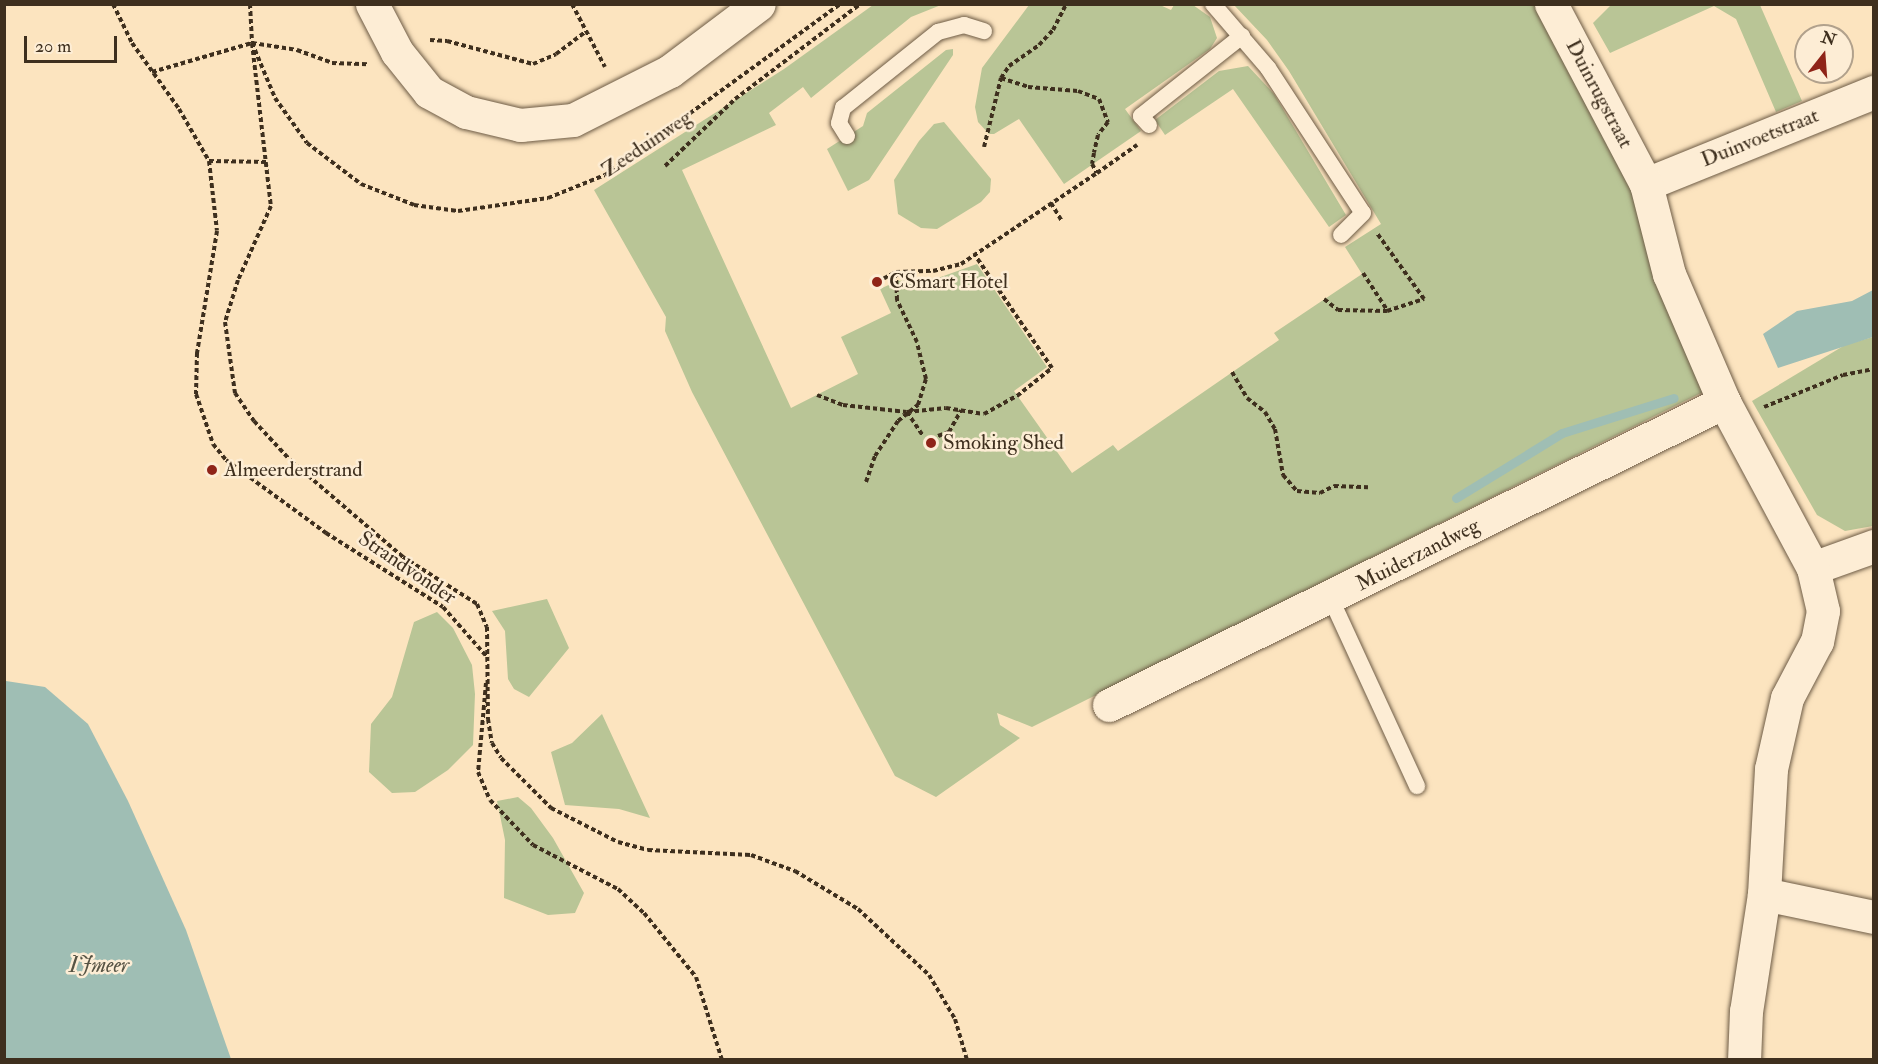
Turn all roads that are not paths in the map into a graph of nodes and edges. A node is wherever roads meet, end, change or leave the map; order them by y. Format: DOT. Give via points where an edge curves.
graph roads {
  1 [pos="372,4"];
  2 [pos="759,4"];
  3 [pos="1213,4"];
  4 [pos="1551,4"];
  5 [pos="984,31"];
  6 [pos="1242,36"];
  7 [pos="1874,92"];
  8 [pos="1145,120"];
  9 [pos="847,136"];
  10 [pos="1646,184"];
  11 [pos="1341,235"];
  12 [pos="1730,412"];
  13 [pos="1874,546"];
  14 [pos="1813,568"];
  15 [pos="1331,598"];
  16 [pos="1109,705"];
  17 [pos="1417,786"];
  18 [pos="1764,894"];
  19 [pos="1874,917"];
  20 [pos="1744,1059"];
  1 -- 2 [label="street" via="397,52 429,92 465,112 520,125 573,120 622,96 670,71"];
  3 -- 6 [label="lane"];
  4 -- 10 [label="street, Duinrugstraat"];
  5 -- 9 [label="lane" via="964,25 938,32 843,108 839,123"];
  6 -- 8 [label="lane"];
  6 -- 11 [label="lane" via="1268,68 1363,213"];
  7 -- 10 [label="street, Duinvoetstraat"];
  10 -- 12 [label="street" via="1669,274"];
  12 -- 14 [label="street"];
  12 -- 15 [label="street, Muiderzandweg"];
  13 -- 14 [label="street"];
  14 -- 18 [label="street" via="1822,611 1817,641 1787,698 1771,769"];
  15 -- 16 [label="street, Muiderzandweg"];
  15 -- 17 [label="lane"];
  18 -- 19 [label="street"];
  18 -- 20 [label="street" via="1746,1011"];
}
